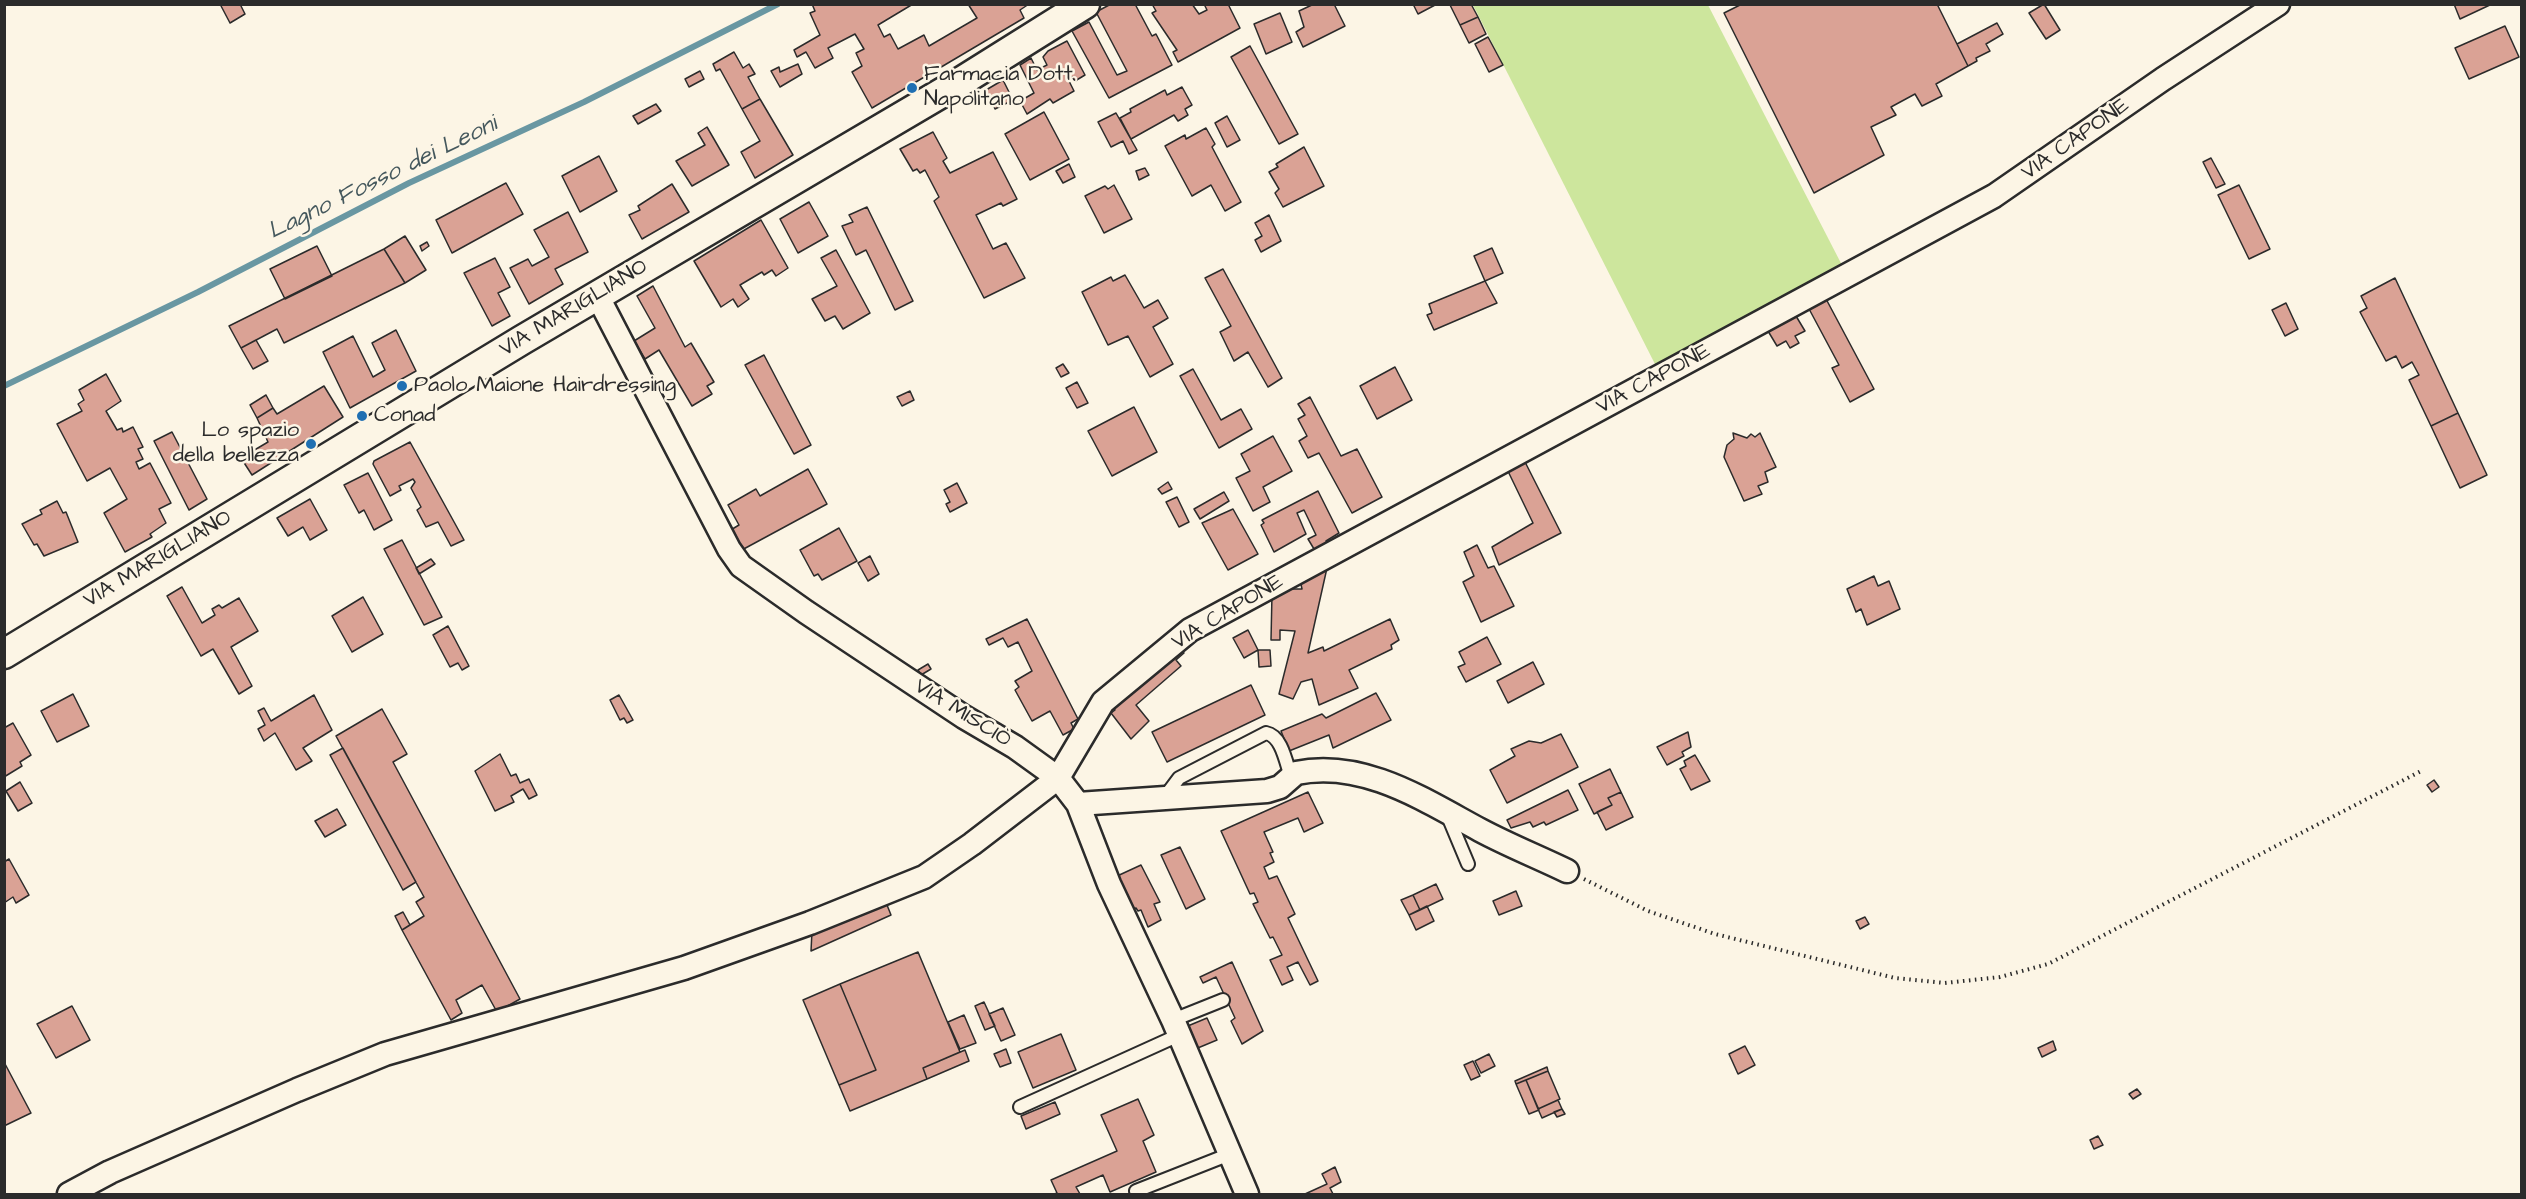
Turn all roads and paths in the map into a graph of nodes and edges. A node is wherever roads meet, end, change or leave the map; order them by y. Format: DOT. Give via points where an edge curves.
graph roads {
  1 [pos="1085,4"];
  2 [pos="2278,4"];
  3 [pos="597,295"];
  4 [pos="4,654"];
  5 [pos="2423,770"];
  6 [pos="1291,777"];
  7 [pos="1058,778"];
  8 [pos="1164,798"];
  9 [pos="1078,804"];
  10 [pos="1454,814"];
  11 [pos="1468,864"];
  12 [pos="1567,871"];
  13 [pos="1223,1000"];
  14 [pos="1176,1028"];
  15 [pos="1020,1107"];
  16 [pos="1230,1154"];
  17 [pos="1136,1191"];
  18 [pos="69,1194"];
  19 [pos="1248,1194"];
  1 -- 3 [label="street, VIA MARIGLIANO" via="952,87"];
  2 -- 7 [label="street, VIA CAPONE" via="1994,196 1190,630 1103,702"];
  3 -- 4 [label="street, VIA MARIGLIANO"];
  3 -- 7 [label="street, VIA MISCIÒ" via="741,566"];
  5 -- 12 [label="path" via="2048,964 2000,977 1945,983 1894,978 1803,957 1648,911"];
  6 -- 8 [label="street" via="1280,787 1267,791"];
  6 -- 8 [label="lane" via="1278,742 1266,733 1179,777"];
  6 -- 10 [label="street" via="1304,771 1343,772 1389,782"];
  7 -- 9 [label="street, VIA MISCIÒ"];
  7 -- 18 [label="street" via="924,877 883,895 684,968 385,1054 110,1172"];
  8 -- 9 [label="street"];
  9 -- 14 [label="street, VIA MISCIÒ" via="1109,884"];
  10 -- 11 [label="lane" via="1450,821"];
  10 -- 12 [label="street"];
  13 -- 14 [label="lane"];
  14 -- 15 [label="lane"];
  14 -- 16 [label="street, VIA MISCIÒ"];
  16 -- 17 [label="lane"];
  16 -- 19 [label="street, VIA MISCIÒ"];
}
